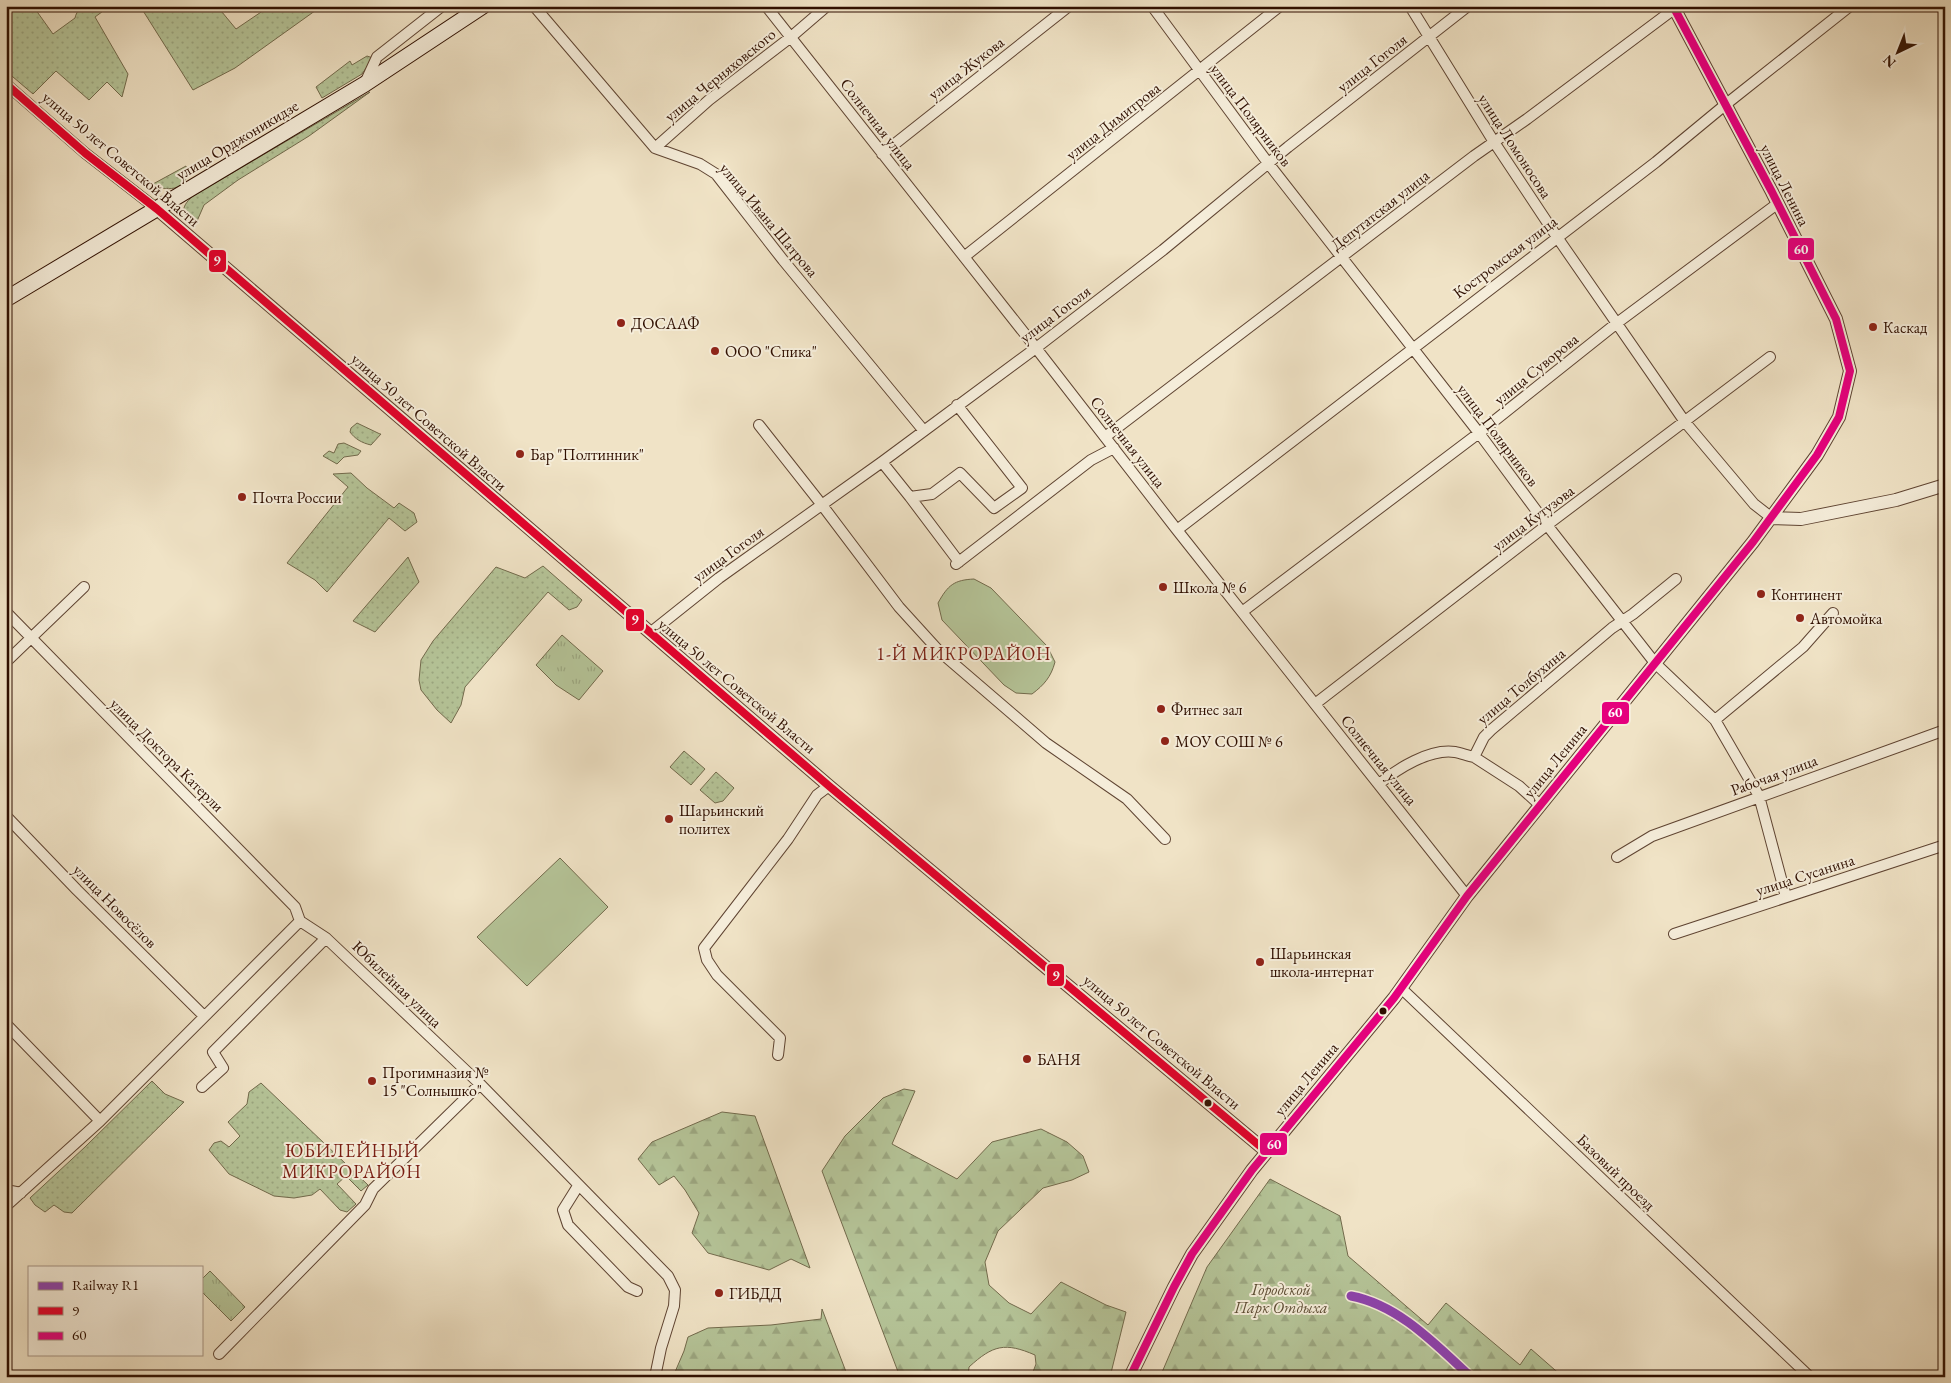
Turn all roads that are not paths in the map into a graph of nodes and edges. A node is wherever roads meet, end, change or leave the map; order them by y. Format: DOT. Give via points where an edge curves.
graph roads {
  1 [pos="442,6"];
  2 [pos="534,6"];
  3 [pos="766,6"];
  4 [pos="827,6"];
  5 [pos="1069,6"];
  6 [pos="1152,6"];
  7 [pos="1280,6"];
  8 [pos="1410,6"];
  9 [pos="1468,6"];
  10 [pos="1850,6"];
  11 [pos="1675,7"];
  12 [pos="475,8"];
  13 [pos="791,37"];
  14 [pos="1429,37"];
  15 [pos="1199,72"];
  16 [pos="6,84"];
  17 [pos="365,84"];
  18 [pos="1725,105"];
  19 [pos="1494,142"];
  20 [pos="655,148"];
  21 [pos="882,154"];
  22 [pos="1268,163"];
  23 [pos="1778,204"];
  24 [pos="156,209"];
  25 [pos="1557,237"];
  26 [pos="964,257"];
  27 [pos="1341,258"];
  28 [pos="6,299"];
  29 [pos="1617,323"];
  30 [pos="1036,348"];
  31 [pos="1412,348"];
  32 [pos="1770,357"];
  33 [pos="957,406"];
  34 [pos="1685,422"];
  35 [pos="759,425"];
  36 [pos="924,431"];
  37 [pos="1479,432"];
  38 [pos="1105,437"];
  39 [pos="1114,448"];
  40 [pos="882,462"];
  41 [pos="1945,485"];
  42 [pos="910,497"];
  43 [pos="822,505"];
  44 [pos="1772,518"];
  45 [pos="1547,525"];
  46 [pos="1177,530"];
  47 [pos="1676,578"];
  48 [pos="84,587"];
  49 [pos="6,612"];
  50 [pos="1242,612"];
  51 [pos="1833,613"];
  52 [pos="1623,621"];
  53 [pos="650,633"];
  54 [pos="31,637"];
  55 [pos="6,662"];
  56 [pos="1655,664"];
  57 [pos="1315,704"];
  58 [pos="1715,720"];
  59 [pos="1945,730"];
  60 [pos="1474,757"];
  61 [pos="1379,784"];
  62 [pos="829,786"];
  63 [pos="1759,796"];
  64 [pos="1540,805"];
  65 [pos="6,816"];
  66 [pos="1165,838"];
  67 [pos="1945,845"];
  68 [pos="1617,857"];
  69 [pos="1467,896"];
  70 [pos="1786,898"];
  71 [pos="300,922"];
  72 [pos="1674,934"];
  73 [pos="326,938"];
  74 [pos="1402,989"];
  75 [pos="204,1016"];
  76 [pos="6,1024"];
  77 [pos="778,1055"];
  78 [pos="480,1084"];
  79 [pos="202,1087"];
  80 [pos="100,1121"];
  81 [pos="1267,1152"];
  82 [pos="578,1186"];
  83 [pos="6,1190"];
  84 [pos="21,1192"];
  85 [pos="6,1206"];
  86 [pos="637,1291"];
  87 [pos="218,1354"];
  88 [pos="655,1377"];
  89 [pos="1130,1377"];
  90 [pos="1810,1377"];
  1 -- 17 [label="street" via="377,57"];
  2 -- 20 [label="street, улица Ивана Шатрова"];
  3 -- 13 [label="street, Солнечная улица"];
  4 -- 13 [label="street, улица Черняховского"];
  5 -- 21 [label="street, улица Жукова"];
  6 -- 15 [label="street, улица Полярников"];
  7 -- 15 [label="street, улица Димитрова"];
  8 -- 14 [label="street, улица Ломоносова"];
  9 -- 14 [label="street, улица Гоголя"];
  10 -- 18 [label="street, Костромская улица"];
  11 -- 18 [label="street, улица Ленина"];
  11 -- 19 [label="street, Депутатская улица"];
  12 -- 17 [label="main road, улица Орджоникидзе"];
  13 -- 20 [label="street, улица Черняховского"];
  13 -- 21 [label="street, Солнечная улица"];
  14 -- 19 [label="street, улица Ломоносова"];
  14 -- 22 [label="street, улица Гоголя"];
  15 -- 22 [label="street, улица Полярников"];
  15 -- 26 [label="street, улица Димитрова"];
  16 -- 24 [label="street, улица 50 лет Советской Власти"];
  17 -- 24 [label="main road, улица Орджоникидзе"];
  18 -- 23 [label="street, улица Ленина"];
  18 -- 25 [label="street, Костромская улица"];
  19 -- 25 [label="street, улица Ломоносова"];
  19 -- 27 [label="street, Депутатская улица"];
  20 -- 36 [label="street, улица Ивана Шатрова" via="700,164 716,174"];
  21 -- 26 [label="street, Солнечная улица"];
  22 -- 27 [label="street, улица Полярников"];
  22 -- 30 [label="street, улица Гоголя" via="1163,250"];
  23 -- 29 [label="street, улица Суворова"];
  23 -- 44 [label="street, улица Ленина" via="1836,319 1850,372 1839,418"];
  24 -- 28 [label="main road, улица Орджоникидзе"];
  24 -- 53 [label="street, улица 50 лет Советской Власти"];
  25 -- 29 [label="street, улица Ломоносова"];
  25 -- 31 [label="street, Костромская улица"];
  26 -- 30 [label="street, Солнечная улица"];
  27 -- 31 [label="street, улица Полярников"];
  27 -- 38 [label="street, Депутатская улица"];
  29 -- 34 [label="street, улица Ломоносова"];
  29 -- 37 [label="street, улица Суворова"];
  30 -- 33 [label="street, улица Гоголя"];
  30 -- 38 [label="street, Солнечная улица"];
  31 -- 37 [label="street, улица Полярников"];
  31 -- 46 [label="street, Костромская улица"];
  32 -- 34 [label="street, улица Кутузова"];
  33 -- 36 [label="street, улица Гоголя"];
  33 -- 42 [label="street" via="1022,488 994,508 960,473 932,494"];
  34 -- 44 [label="street, улица Ломоносова" via="1754,504"];
  34 -- 45 [label="street, улица Кутузова"];
  35 -- 43 [label="street"];
  36 -- 40 [label="street, улица Гоголя"];
  37 -- 45 [label="street, улица Полярников"];
  37 -- 50 [label="street, улица Суворова"];
  38 -- 39 [label="street, Солнечная улица"];
  39 -- 42 [label="street" via="1091,460 957,563"];
  39 -- 46 [label="street, Солнечная улица"];
  40 -- 42 [label="street"];
  40 -- 43 [label="street, улица Гоголя"];
  41 -- 44 [label="street" via="1896,500 1801,519"];
  43 -- 53 [label="street, улица Гоголя"];
  43 -- 66 [label="street" via="899,607 939,651 1046,743 1127,799"];
  44 -- 56 [label="street, улица Ленина"];
  45 -- 52 [label="street, улица Полярников"];
  45 -- 57 [label="street, улица Кутузова"];
  46 -- 50 [label="street, Солнечная улица"];
  47 -- 52 [label="street, улица Толбухина"];
  48 -- 54 [label="street"];
  49 -- 54 [label="street, улица Доктора Катерли"];
  50 -- 57 [label="street, Солнечная улица"];
  51 -- 58 [label="street" via="1803,647"];
  52 -- 56 [label="street, улица Полярников"];
  52 -- 60 [label="street, улица Толбухина" via="1484,737"];
  53 -- 62 [label="street, улица 50 лет Советской Власти"];
  54 -- 55 [label="street"];
  54 -- 71 [label="street, улица Доктора Катерли" via="296,907"];
  56 -- 58 [label="street, улица Полярников"];
  56 -- 64 [label="street, улица Ленина"];
  57 -- 61 [label="street, Солнечная улица"];
  58 -- 63 [label="street, улица Полярников"];
  59 -- 63 [label="street, Рабочая улица"];
  60 -- 61 [label="street" via="1454,752 1436,753 1393,773"];
  60 -- 64 [label="street" via="1519,786"];
  61 -- 69 [label="street, Солнечная улица"];
  62 -- 77 [label="street" via="817,795 788,839 704,948 707,960 717,975 780,1038"];
  62 -- 81 [label="street, улица 50 лет Советской Власти"];
  63 -- 68 [label="street, Рабочая улица" via="1652,836"];
  63 -- 70 [label="street, улица Полярников"];
  64 -- 69 [label="street, улица Ленина"];
  65 -- 75 [label="street, улица Новосёлов"];
  67 -- 70 [label="street, улица Сусанина"];
  69 -- 74 [label="street, улица Ленина"];
  70 -- 72 [label="street, улица Сусанина"];
  71 -- 73 [label="street, Юбилейная улица"];
  71 -- 75 [label="street"];
  73 -- 78 [label="street, Юбилейная улица"];
  73 -- 79 [label="street" via="213,1052 224,1068"];
  74 -- 81 [label="street, улица Ленина"];
  74 -- 90 [label="street, Базовый проезд"];
  75 -- 80 [label="street"];
  76 -- 80 [label="street"];
  78 -- 82 [label="street, Юбилейная улица"];
  78 -- 87 [label="street" via="373,1189 365,1205"];
  80 -- 84 [label="street"];
  81 -- 89 [label="street, улица Ленина" via="1192,1254"];
  82 -- 86 [label="street" via="563,1210 568,1225 628,1288"];
  82 -- 88 [label="street, Юбилейная улица" via="668,1276 675,1290 674,1306"];
  83 -- 84 [label="street"];
  84 -- 85 [label="street"];
}
